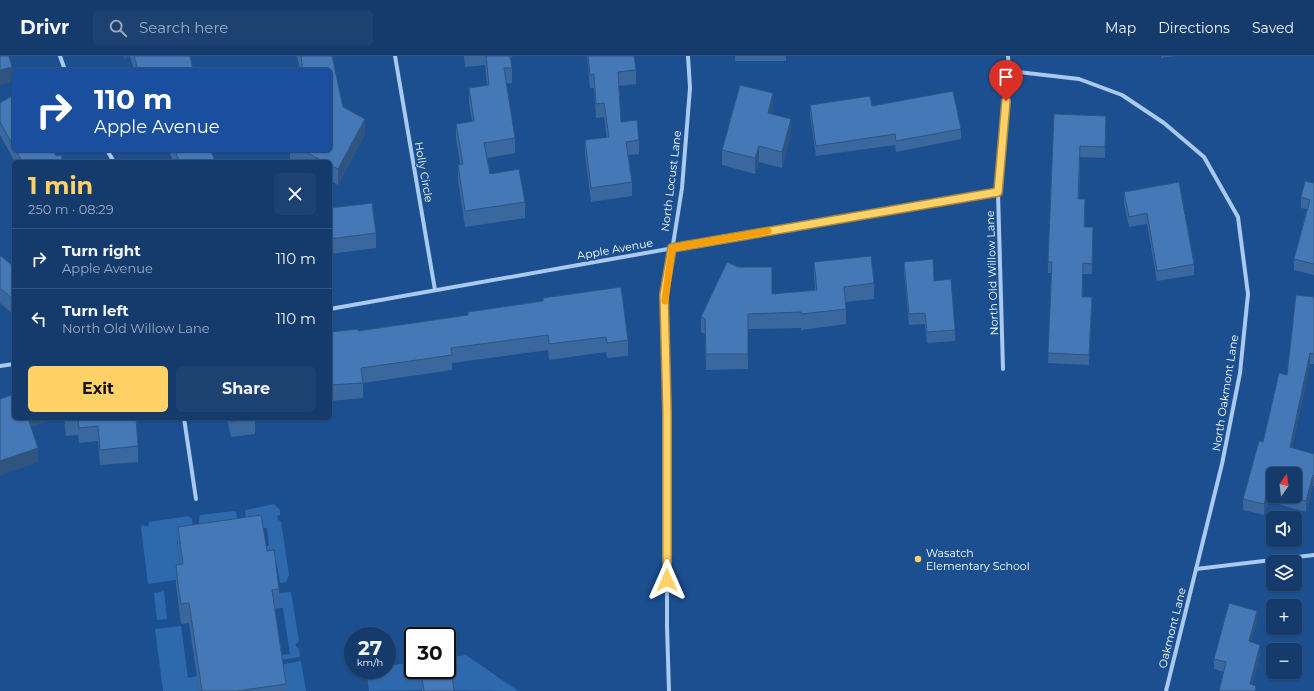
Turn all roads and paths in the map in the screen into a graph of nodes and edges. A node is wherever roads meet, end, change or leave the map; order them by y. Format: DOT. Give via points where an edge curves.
graph roads {
  1 [pos="60,56"];
  2 [pos="395,56"];
  3 [pos="688,56"];
  4 [pos="1008,56"];
  5 [pos="64,68"];
  6 [pos="1008,71"];
  7 [pos="998,192"];
  8 [pos="672,248"];
  9 [pos="435,290"];
  10 [pos="332,309"];
  11 [pos="12,364"];
  12 [pos="0,366"];
  13 [pos="1003,369"];
  14 [pos="184,420"];
  15 [pos="196,500"];
  16 [pos="1314,555"];
  17 [pos="1196,570"];
  18 [pos="669,691"];
  19 [pos="1166,691"];
  1 -- 5 [label="street"];
  2 -- 9 [label="street, Holly Circle"];
  3 -- 8 [label="street, North Locust Lane" via="690,88 682,188"];
  4 -- 6 [label="street, North Old Willow Lane"];
  6 -- 7 [label="street, North Old Willow Lane"];
  6 -- 17 [label="street, North Oakmont Lane" via="1079,79 1122,94 1164,123 1204,157 1238,217 1248,294 1240,373 1222,464"];
  7 -- 8 [label="street, Apple Avenue"];
  7 -- 13 [label="street, North Old Willow Lane"];
  8 -- 9 [label="street, Apple Avenue"];
  8 -- 18 [label="street, North Locust Lane" via="664,295"];
  9 -- 10 [label="street, Apple Avenue"];
  11 -- 12 [label="street"];
  14 -- 15 [label="street"];
  16 -- 17 [label="street"];
  17 -- 19 [label="street, Oakmont Lane"];
}
